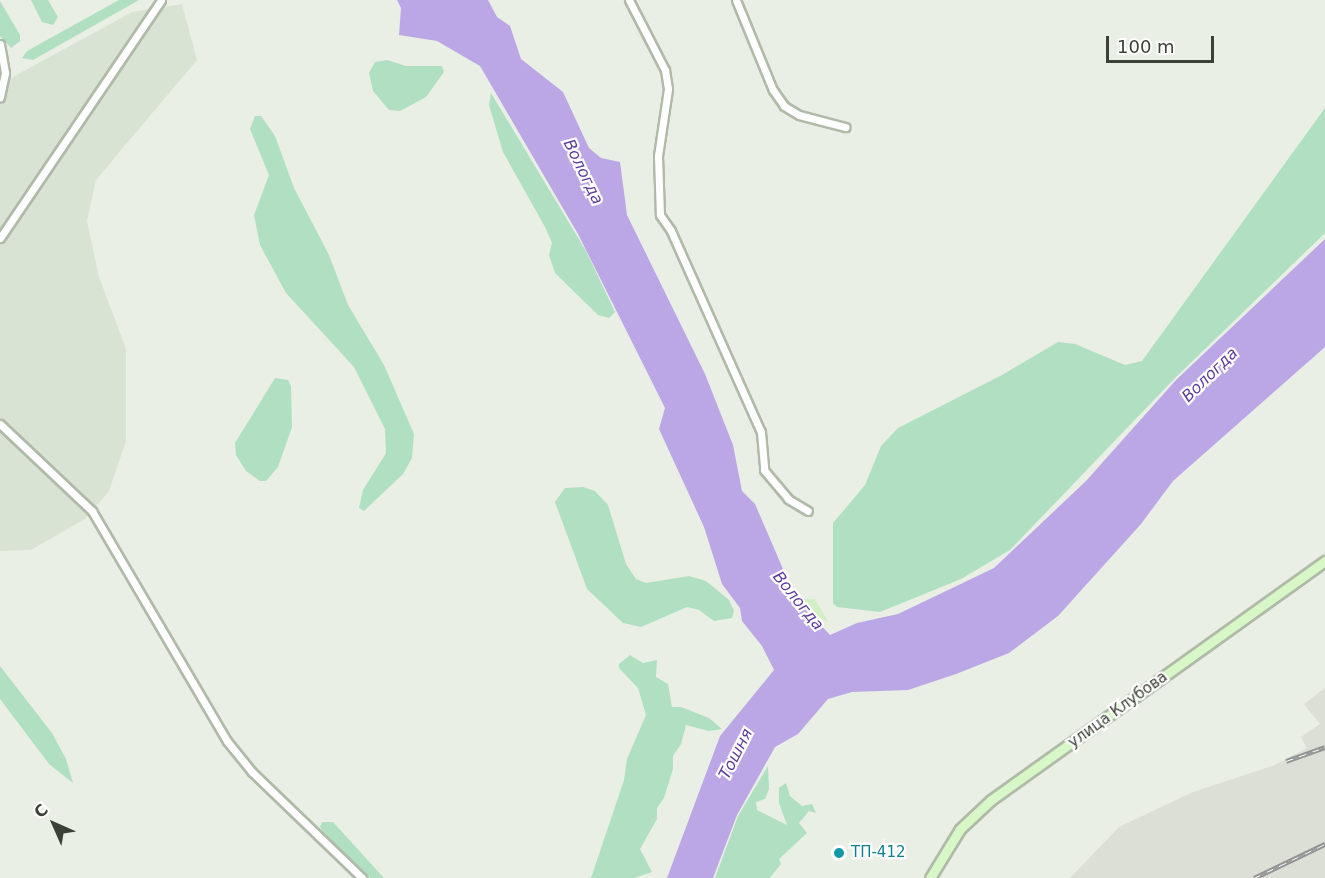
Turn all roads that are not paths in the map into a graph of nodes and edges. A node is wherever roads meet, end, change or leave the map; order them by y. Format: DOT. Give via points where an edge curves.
graph roads {
  1 [pos="161,0"];
  2 [pos="629,0"];
  3 [pos="736,0"];
  4 [pos="0,44"];
  5 [pos="0,97"];
  6 [pos="845,127"];
  7 [pos="0,238"];
  8 [pos="0,424"];
  9 [pos="808,511"];
  10 [pos="1325,561"];
  11 [pos="362,878"];
  12 [pos="930,878"];
  1 -- 7 [label="street"];
  2 -- 9 [label="street" via="665,70 668,89 658,156 660,215 671,231 762,432 764,470 788,499"];
  3 -- 6 [label="street" via="773,90 784,106 799,115"];
  4 -- 5 [label="street" via="5,73"];
  8 -- 11 [label="street" via="92,511 227,741 252,772"];
  10 -- 12 [label="main road, улица Клубова" via="991,800 960,830"];
}
